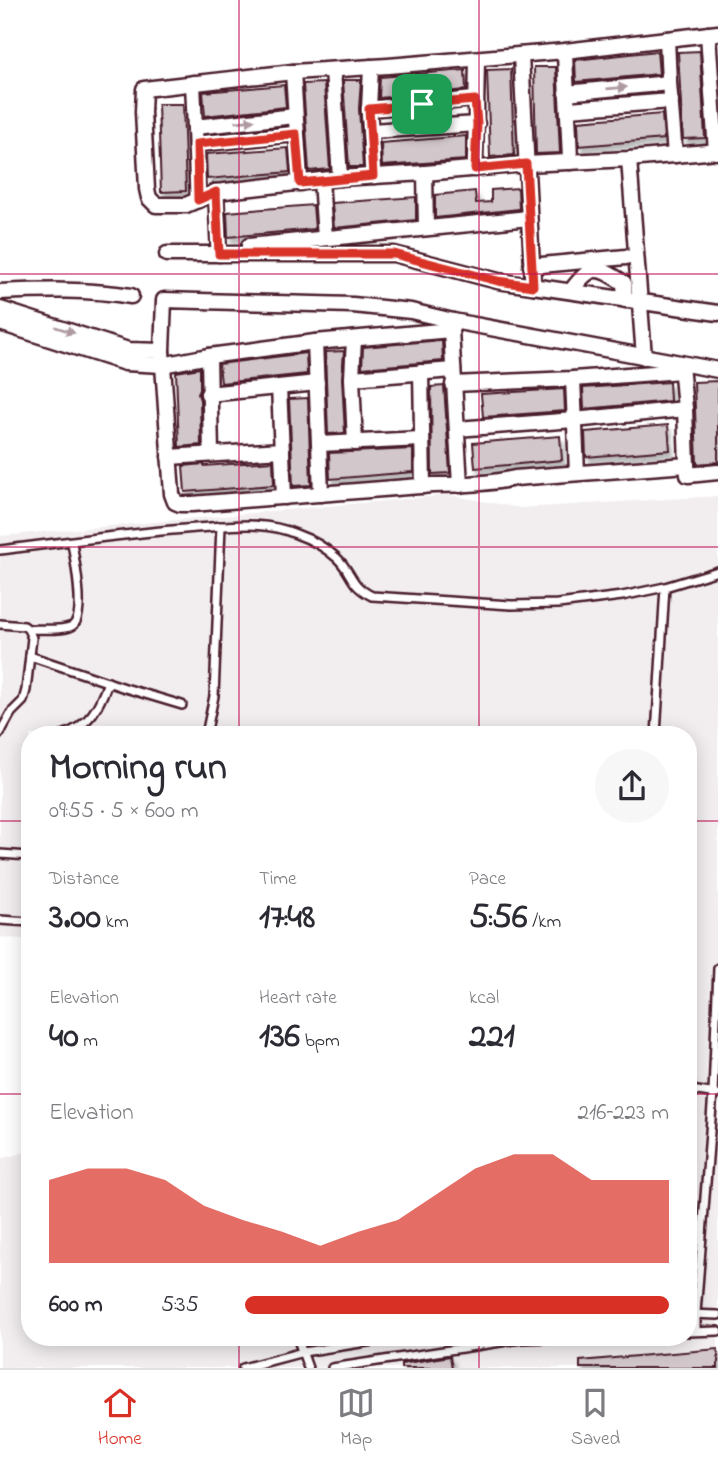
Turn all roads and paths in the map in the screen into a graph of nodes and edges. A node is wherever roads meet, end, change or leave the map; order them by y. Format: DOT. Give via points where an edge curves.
graph roads {
  1 [pos="713,34"];
  2 [pos="667,39"];
  3 [pos="565,51"];
  4 [pos="521,55"];
  5 [pos="477,59"];
  6 [pos="371,67"];
  7 [pos="334,70"];
  8 [pos="293,72"];
  9 [pos="193,83"];
  10 [pos="669,83"];
  11 [pos="566,93"];
  12 [pos="475,100"];
  13 [pos="671,102"];
  14 [pos="369,109"];
  15 [pos="569,109"];
  16 [pos="295,116"];
  17 [pos="477,124"];
  18 [pos="195,127"];
  19 [pos="371,131"];
  20 [pos="296,134"];
  21 [pos="197,144"];
  22 [pos="717,152"];
  23 [pos="675,155"];
  24 [pos="629,159"];
  25 [pos="570,162"];
  26 [pos="526,164"];
  27 [pos="475,169"];
  28 [pos="425,173"];
  29 [pos="373,176"];
  30 [pos="340,178"];
  31 [pos="321,180"];
  32 [pos="300,183"];
  33 [pos="216,192"];
  34 [pos="198,200"];
  35 [pos="529,218"];
  36 [pos="426,228"];
  37 [pos="325,238"];
  38 [pos="240,247"];
  39 [pos="167,254"];
  40 [pos="219,254"];
  41 [pos="626,257"];
  42 [pos="531,266"];
  43 [pos="533,286"];
  44 [pos="571,291"];
  45 [pos="0,292"];
  46 [pos="131,296"];
  47 [pos="625,300"];
  48 [pos="641,303"];
  49 [pos="0,309"];
  50 [pos="718,313"];
  51 [pos="0,323"];
  52 [pos="452,325"];
  53 [pos="354,339"];
  54 [pos="315,342"];
  55 [pos="209,356"];
  56 [pos="644,357"];
  57 [pos="162,358"];
  58 [pos="681,367"];
  59 [pos="718,370"];
  60 [pos="421,372"];
  61 [pos="352,377"];
  62 [pos="453,377"];
  63 [pos="573,379"];
  64 [pos="317,383"];
  65 [pos="279,387"];
  66 [pos="208,394"];
  67 [pos="685,409"];
  68 [pos="574,420"];
  69 [pos="457,429"];
  70 [pos="421,439"];
  71 [pos="355,443"];
  72 [pos="320,444"];
  73 [pos="282,450"];
  74 [pos="211,454"];
  75 [pos="169,457"];
  76 [pos="687,465"];
  77 [pos="718,472"];
  78 [pos="577,473"];
  79 [pos="460,485"];
  80 [pos="423,486"];
  81 [pos="321,494"];
  82 [pos="284,497"];
  83 [pos="221,526"];
  84 [pos="72,541"];
  85 [pos="0,550"];
  86 [pos="718,571"];
  87 [pos="665,587"];
  88 [pos="0,624"];
  89 [pos="28,629"];
  90 [pos="30,656"];
  91 [pos="108,682"];
  92 [pos="182,705"];
  93 [pos="80,726"];
  94 [pos="208,726"];
  95 [pos="657,726"];
  96 [pos="0,733"];
  97 [pos="0,854"];
  98 [pos="21,855"];
  99 [pos="0,920"];
  100 [pos="21,921"];
  101 [pos="718,968"];
  102 [pos="697,1091"];
  103 [pos="716,1093"];
  104 [pos="697,1231"];
  105 [pos="702,1231"];
  106 [pos="697,1272"];
  107 [pos="697,1314"];
  108 [pos="718,1315"];
  109 [pos="718,1331"];
  110 [pos="697,1332"];
  111 [pos="301,1346"];
  112 [pos="341,1346"];
  113 [pos="475,1346"];
  114 [pos="303,1352"];
  115 [pos="243,1368"];
  116 [pos="308,1368"];
  117 [pos="332,1368"];
  1 -- 2 [label="street"];
  1 -- 22 [label="street"];
  2 -- 3 [label="street"];
  2 -- 10 [label="street"];
  3 -- 4 [label="street"];
  3 -- 11 [label="street"];
  4 -- 5 [label="street"];
  4 -- 26 [label="street"];
  5 -- 6 [label="street"];
  5 -- 12 [label="street"];
  6 -- 7 [label="street"];
  6 -- 14 [label="street"];
  7 -- 8 [label="street"];
  7 -- 30 [label="street"];
  8 -- 9 [label="street"];
  8 -- 16 [label="street"];
  9 -- 18 [label="street"];
  9 -- 34 [label="street" via="144,89 143,112 149,198 166,206"];
  11 -- 10 [label="street, one-way"];
  10 -- 13 [label="street"];
  11 -- 15 [label="street"];
  12 -- 14 [label="street"];
  12 -- 17 [label="street"];
  13 -- 15 [label="street"];
  13 -- 23 [label="street"];
  14 -- 19 [label="street"];
  15 -- 25 [label="street"];
  18 -- 16 [label="street, one-way"];
  16 -- 20 [label="street"];
  17 -- 19 [label="street"];
  17 -- 27 [label="street"];
  18 -- 21 [label="street"];
  19 -- 29 [label="street"];
  20 -- 21 [label="street"];
  20 -- 32 [label="street"];
  21 -- 34 [label="street"];
  22 -- 23 [label="street"];
  23 -- 24 [label="street"];
  24 -- 25 [label="street"];
  24 -- 48 [label="street"];
  25 -- 26 [label="street"];
  26 -- 27 [label="street"];
  26 -- 35 [label="street"];
  27 -- 28 [label="street"];
  28 -- 29 [label="street"];
  28 -- 36 [label="street"];
  29 -- 30 [label="street"];
  30 -- 31 [label="street"];
  31 -- 32 [label="street"];
  31 -- 37 [label="street"];
  32 -- 33 [label="street"];
  33 -- 34 [label="street"];
  33 -- 40 [label="street"];
  35 -- 36 [label="street"];
  35 -- 42 [label="street"];
  36 -- 37 [label="street"];
  37 -- 38 [label="street"];
  39 -- 40 [label="street"];
  40 -- 43 [label="street" via="394,254"];
  41 -- 42 [label="street"];
  42 -- 43 [label="street"];
  43 -- 44 [label="street"];
  44 -- 47 [label="street"];
  44 -- 47 [label="street" via="581,277 602,270 624,284"];
  45 -- 46 [label="street"];
  47 -- 48 [label="street"];
  48 -- 50 [label="street"];
  48 -- 56 [label="street"];
  49 -- 57 [label="street, one-way"];
  51 -- 57 [label="street" via="125,363"];
  52 -- 53 [label="street"];
  52 -- 56 [label="street"];
  52 -- 57 [label="street" via="411,312 353,305 164,300"];
  52 -- 62 [label="street"];
  53 -- 54 [label="street"];
  53 -- 61 [label="street"];
  54 -- 55 [label="street"];
  54 -- 64 [label="street"];
  55 -- 57 [label="street"];
  55 -- 66 [label="street"];
  56 -- 58 [label="street"];
  57 -- 75 [label="street"];
  58 -- 59 [label="street"];
  58 -- 63 [label="street"];
  58 -- 67 [label="street"];
  60 -- 61 [label="street"];
  60 -- 62 [label="street"];
  60 -- 70 [label="street"];
  61 -- 71 [label="street"];
  62 -- 63 [label="street"];
  62 -- 69 [label="street"];
  63 -- 68 [label="street"];
  64 -- 65 [label="street"];
  64 -- 72 [label="street"];
  65 -- 66 [label="street"];
  65 -- 73 [label="street"];
  66 -- 74 [label="street"];
  67 -- 68 [label="street"];
  67 -- 76 [label="street"];
  68 -- 69 [label="street"];
  68 -- 78 [label="street"];
  69 -- 79 [label="street"];
  70 -- 71 [label="street"];
  70 -- 80 [label="street"];
  71 -- 72 [label="street"];
  72 -- 81 [label="street"];
  73 -- 74 [label="street"];
  73 -- 82 [label="street"];
  74 -- 75 [label="street"];
  75 -- 82 [label="street" via="172,494 180,504"];
  76 -- 77 [label="street" via="688,475"];
  76 -- 78 [label="street"];
  78 -- 79 [label="street"];
  79 -- 80 [label="street"];
  80 -- 81 [label="street"];
  81 -- 82 [label="street"];
  83 -- 84 [label="lane"];
  83 -- 87 [label="lane" via="257,525 296,534 337,558 363,592 385,598 558,604"];
  83 -- 94 [label="lane" via="214,696"];
  84 -- 85 [label="lane"];
  84 -- 89 [label="lane" via="78,620 66,628"];
  86 -- 87 [label="lane"];
  87 -- 95 [label="lane"];
  88 -- 89 [label="lane"];
  89 -- 90 [label="lane"];
  90 -- 91 [label="lane"];
  90 -- 96 [label="lane" via="23,701"];
  91 -- 92 [label="lane"];
  91 -- 93 [label="lane" via="97,709"];
  97 -- 98 [label="lane"];
  99 -- 100 [label="lane"];
  101 -- 103 [label="lane"];
  102 -- 103 [label="lane"];
  103 -- 105 [label="lane"];
  104 -- 105 [label="lane"];
  105 -- 106 [label="lane"];
  107 -- 108 [label="lane"];
  109 -- 110 [label="lane"];
  111 -- 114 [label="lane"];
  112 -- 114 [label="lane"];
  113 -- 117 [label="lane"];
  114 -- 115 [label="lane"];
  114 -- 116 [label="lane"];
}
